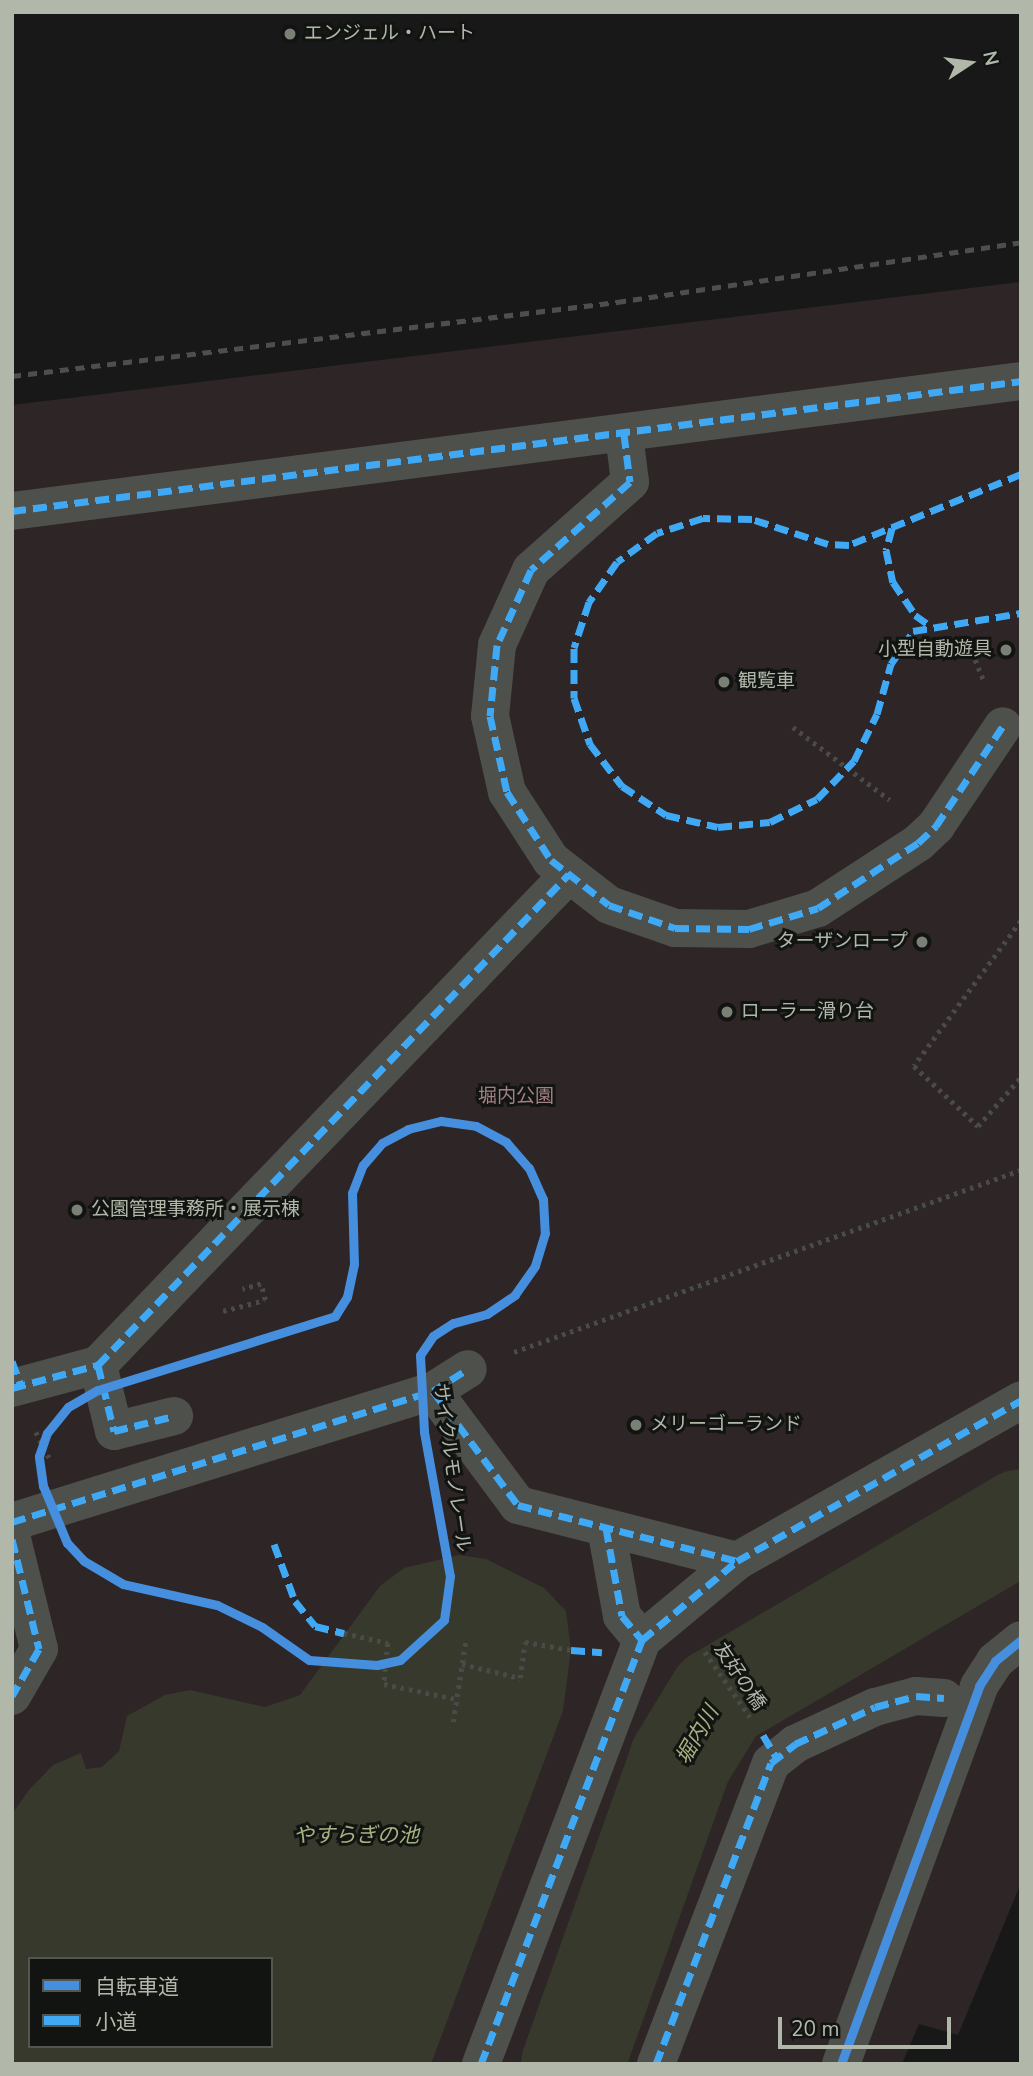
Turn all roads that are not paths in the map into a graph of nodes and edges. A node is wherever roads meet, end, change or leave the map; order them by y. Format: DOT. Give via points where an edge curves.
graph roads {
  1 [pos="1021,381"];
  2 [pos="624,434"];
  3 [pos="12,511"];
  4 [pos="1003,726"];
  5 [pos="569,874"];
  6 [pos="98,1365"];
  7 [pos="468,1369"];
  8 [pos="15,1378"];
  9 [pos="433,1391"];
  10 [pos="1021,1400"];
  11 [pos="174,1416"];
  12 [pos="12,1522"];
  13 [pos="606,1528"];
  14 [pos="12,1539"];
  15 [pos="737,1561"];
  16 [pos="642,1640"];
  17 [pos="1021,1640"];
  18 [pos="12,1696"];
  19 [pos="944,1698"];
  20 [pos="481,2064"];
  21 [pos="656,2064"];
  22 [pos="841,2064"];
  1 -- 2 [label="street"];
  2 -- 3 [label="street"];
  2 -- 5 [label="street" via="630,482 531,570 497,645 490,716 507,792 551,860"];
  4 -- 5 [label="street" via="936,826 818,908 749,929 675,928 609,905"];
  5 -- 6 [label="street"];
  6 -- 8 [label="street"];
  6 -- 11 [label="street" via="114,1431"];
  7 -- 9 [label="street"];
  9 -- 12 [label="street"];
  9 -- 13 [label="street" via="518,1505"];
  10 -- 15 [label="street"];
  13 -- 15 [label="street"];
  13 -- 16 [label="street" via="622,1616"];
  14 -- 18 [label="street" via="38,1649"];
  15 -- 16 [label="street"];
  16 -- 20 [label="street"];
  17 -- 22 [label="street" via="995,1661 979,1686"];
  19 -- 21 [label="street" via="916,1696 875,1707 770,1747"];
}
